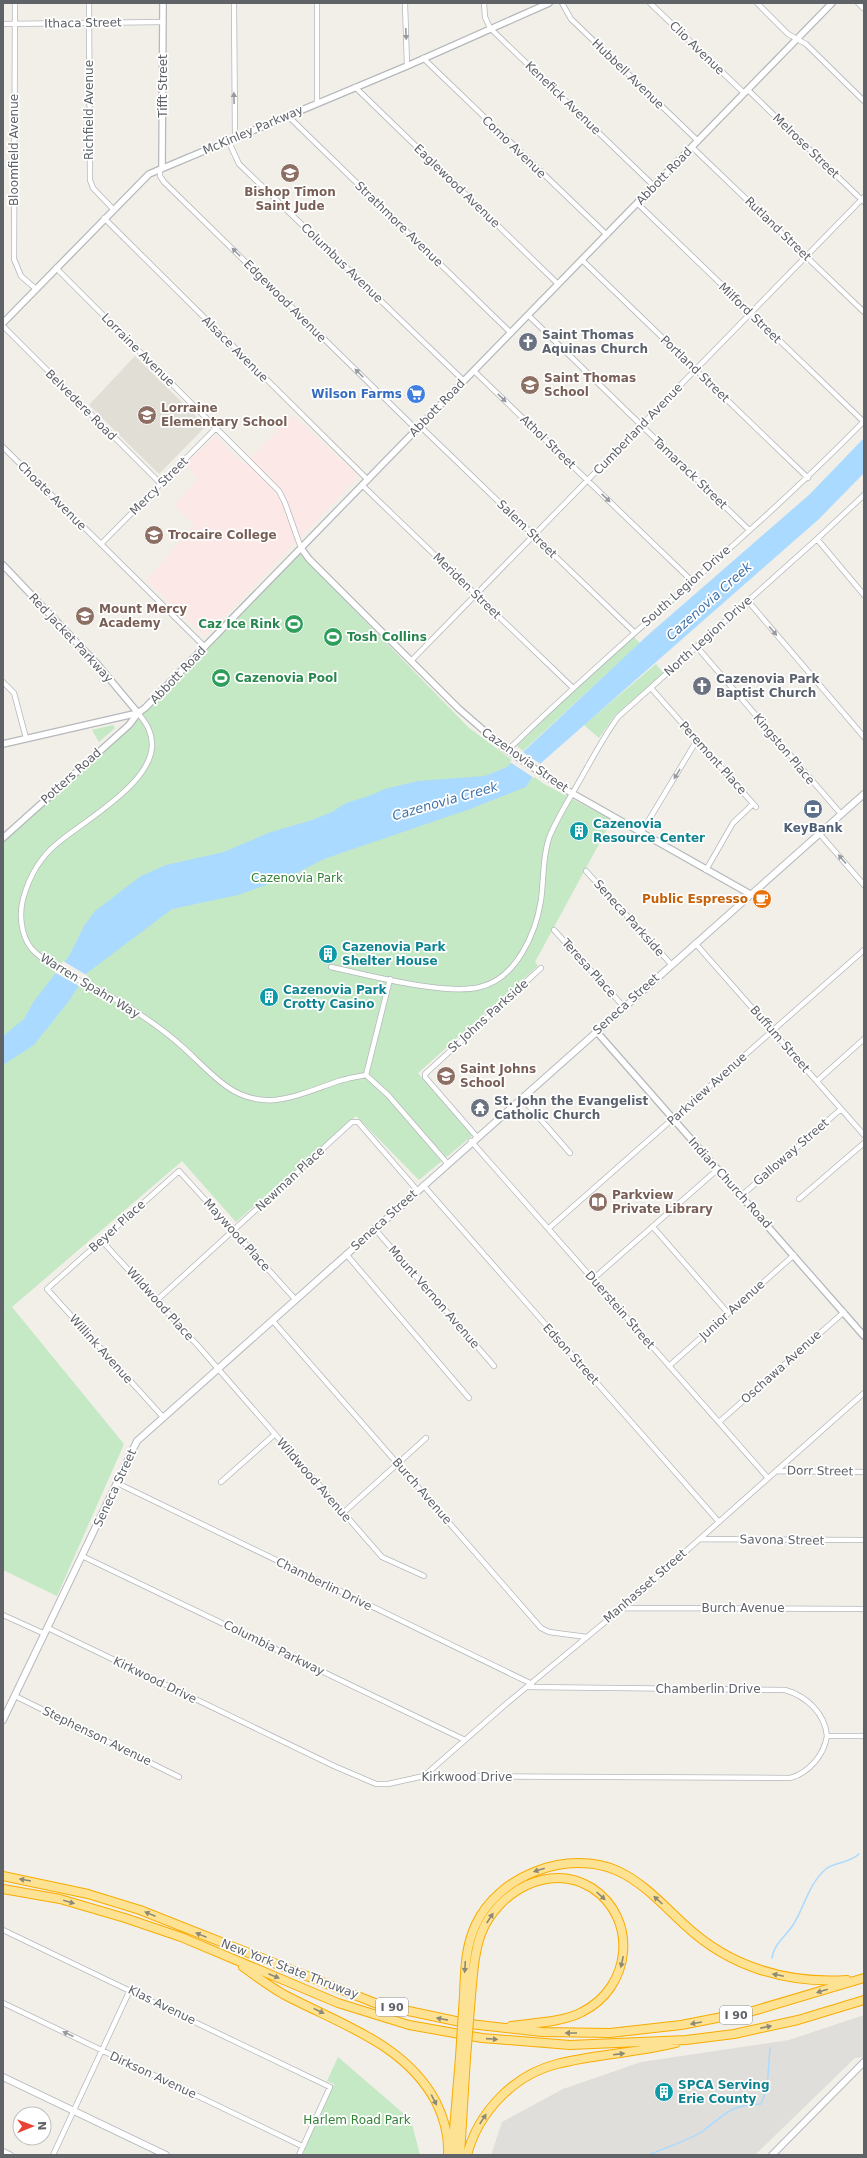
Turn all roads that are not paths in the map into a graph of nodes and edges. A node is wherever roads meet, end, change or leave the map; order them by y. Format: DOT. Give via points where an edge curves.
graph roads {
  1 [pos="15,3"];
  2 [pos="89,3"];
  3 [pos="163,3"];
  4 [pos="234,3"];
  5 [pos="317,3"];
  6 [pos="405,3"];
  7 [pos="484,3"];
  8 [pos="549,3"];
  9 [pos="562,3"];
  10 [pos="650,3"];
  11 [pos="756,3"];
  12 [pos="832,3"];
  13 [pos="858,3"];
  14 [pos="864,9"];
  15 [pos="163,22"];
  16 [pos="3,24"];
  17 [pos="15,24"];
  18 [pos="89,24"];
  19 [pos="490,28"];
  20 [pos="797,40"];
  21 [pos="423,58"];
  22 [pos="407,66"];
  23 [pos="355,87"];
  24 [pos="746,92"];
  25 [pos="864,100"];
  26 [pos="317,103"];
  27 [pos="287,115"];
  28 [pos="235,137"];
  29 [pos="228,140"];
  30 [pos="698,141"];
  31 [pos="692,146"];
  32 [pos="161,169"];
  33 [pos="654,186"];
  34 [pos="863,200"];
  35 [pos="637,203"];
  36 [pos="113,209"];
  37 [pos="104,218"];
  38 [pos="607,235"];
  39 [pos="806,257"];
  40 [pos="582,260"];
  41 [pos="56,268"];
  42 [pos="558,284"];
  43 [pos="36,289"];
  44 [pos="864,312"];
  45 [pos="751,314"];
  46 [pos="528,315"];
  47 [pos="3,323"];
  48 [pos="3,326"];
  49 [pos="511,333"];
  50 [pos="696,370"];
  51 [pos="474,371"];
  52 [pos="464,381"];
  53 [pos="864,421"];
  54 [pos="642,426"];
  55 [pos="216,428"];
  56 [pos="418,428"];
  57 [pos="3,448"];
  58 [pos="808,478"];
  59 [pos="368,480"];
  60 [pos="588,481"];
  61 [pos="160,483"];
  62 [pos="362,485"];
  63 [pos="864,495"];
  64 [pos="749,530"];
  65 [pos="534,536"];
  66 [pos="817,540"];
  67 [pos="101,544"];
  68 [pos="301,548"];
  69 [pos="3,565"];
  70 [pos="692,581"];
  71 [pos="476,594"];
  72 [pos="864,595"];
  73 [pos="748,601"];
  74 [pos="634,632"];
  75 [pos="205,647"];
  76 [pos="697,647"];
  77 [pos="412,660"];
  78 [pos="3,682"];
  79 [pos="572,687"];
  80 [pos="651,688"];
  81 [pos="138,713"];
  82 [pos="864,737"];
  83 [pos="26,738"];
  84 [pos="697,740"];
  85 [pos="3,744"];
  86 [pos="507,750"];
  87 [pos="572,794"];
  88 [pos="864,794"];
  89 [pos="841,814"];
  90 [pos="641,833"];
  91 [pos="819,833"];
  92 [pos="3,838"];
  93 [pos="706,870"];
  94 [pos="586,871"];
  95 [pos="864,884"];
  96 [pos="750,894"];
  97 [pos="554,930"];
  98 [pos="695,943"];
  99 [pos="864,950"];
  100 [pos="671,964"];
  101 [pos="331,967"];
  102 [pos="541,968"];
  103 [pos="390,980"];
  104 [pos="624,1007"];
  105 [pos="773,1030"];
  106 [pos="596,1031"];
  107 [pos="864,1040"];
  108 [pos="366,1075"];
  109 [pos="816,1081"];
  110 [pos="521,1098"];
  111 [pos="841,1108"];
  112 [pos="673,1119"];
  113 [pos="864,1135"];
  114 [pos="477,1136"];
  115 [pos="471,1141"];
  116 [pos="864,1143"];
  117 [pos="570,1153"];
  118 [pos="447,1163"];
  119 [pos="718,1169"];
  120 [pos="179,1171"];
  121 [pos="423,1185"];
  122 [pos="417,1190"];
  123 [pos="741,1196"];
  124 [pos="799,1199"];
  125 [pos="653,1227"];
  126 [pos="374,1228"];
  127 [pos="549,1228"];
  128 [pos="234,1231"];
  129 [pos="101,1240"];
  130 [pos="346,1254"];
  131 [pos="794,1255"];
  132 [pos="593,1279"];
  133 [pos="55,1282"];
  134 [pos="295,1299"];
  135 [pos="157,1300"];
  136 [pos="844,1312"];
  137 [pos="728,1313"];
  138 [pos="272,1320"];
  139 [pos="864,1336"];
  140 [pos="494,1366"];
  141 [pos="669,1366"];
  142 [pos="218,1368"];
  143 [pos="864,1393"];
  144 [pos="469,1398"];
  145 [pos="163,1418"];
  146 [pos="719,1422"];
  147 [pos="274,1435"];
  148 [pos="426,1438"];
  149 [pos="398,1463"];
  150 [pos="777,1471"];
  151 [pos="864,1472"];
  152 [pos="768,1478"];
  153 [pos="221,1482"];
  154 [pos="117,1483"];
  155 [pos="343,1512"];
  156 [pos="720,1522"];
  157 [pos="700,1539"];
  158 [pos="864,1540"];
  159 [pos="82,1556"];
  160 [pos="424,1576"];
  161 [pos="622,1608"];
  162 [pos="864,1609"];
  163 [pos="3,1615"];
  164 [pos="48,1628"];
  165 [pos="44,1634"];
  166 [pos="587,1636"];
  167 [pos="530,1685"];
  168 [pos="15,1696"];
  169 [pos="5,1709"];
  170 [pos="3,1720"];
  171 [pos="827,1736"];
  172 [pos="864,1736"];
  173 [pos="465,1740"];
  174 [pos="424,1776"];
  175 [pos="179,1777"];
  176 [pos="3,1876"];
  177 [pos="3,1889"];
  178 [pos="3,1930"];
  179 [pos="225,1956"];
  180 [pos="861,1979"];
  181 [pos="130,1990"];
  182 [pos="467,1996"];
  183 [pos="864,2000"];
  184 [pos="3,2004"];
  185 [pos="497,2027"];
  186 [pos="686,2040"];
  187 [pos="103,2051"];
  188 [pos="463,2058"];
  189 [pos="864,2062"];
  190 [pos="3,2077"];
  191 [pos="74,2111"];
  192 [pos="302,2146"];
  193 [pos="3,2151"];
  194 [pos="11,2155"];
  195 [pos="53,2155"];
  196 [pos="166,2155"];
  197 [pos="299,2155"];
  198 [pos="448,2155"];
  199 [pos="452,2155"];
  200 [pos="460,2155"];
  201 [pos="468,2155"];
  202 [pos="772,2155"];
  1 -- 17 [label="street, Bloomfield Avenue"];
  2 -- 18 [label="street, Richfield Avenue"];
  3 -- 15 [label="street, Tifft Street"];
  28 -- 4 [label="street, one-way"];
  5 -- 26 [label="street"];
  6 -- 22 [label="street, one-way"];
  7 -- 19 [label="street, Kenefick Avenue" via="485,17"];
  8 -- 19 [label="street, McKinley Parkway"];
  9 -- 30 [label="street, Hubbell Avenue" via="571,19"];
  10 -- 24 [label="street, Clio Avenue"];
  11 -- 20 [label="street"];
  12 -- 20 [label="street, Abbott Road"];
  13 -- 14 [label="street"];
  15 -- 18 [label="street, Ithaca Street"];
  15 -- 32 [label="street, Tifft Street"];
  16 -- 17 [label="street, Ithaca Street"];
  17 -- 18 [label="street, Ithaca Street"];
  17 -- 43 [label="street, Bloomfield Avenue" via="14,259 21,276"];
  18 -- 36 [label="street, Richfield Avenue" via="90,180 93,188"];
  19 -- 21 [label="street, McKinley Parkway"];
  19 -- 33 [label="street, Kenefick Avenue"];
  20 -- 24 [label="street, Abbott Road"];
  20 -- 25 [label="street" via="806,44"];
  21 -- 22 [label="street, McKinley Parkway"];
  21 -- 38 [label="street, Como Avenue"];
  22 -- 23 [label="street, McKinley Parkway"];
  23 -- 26 [label="street, McKinley Parkway"];
  23 -- 42 [label="street, Eaglewood Avenue"];
  24 -- 30 [label="street, Abbott Road"];
  24 -- 34 [label="street, Melrose Street"];
  26 -- 27 [label="street, McKinley Parkway"];
  27 -- 28 [label="street, McKinley Parkway"];
  27 -- 49 [label="street, Strathmore Avenue"];
  28 -- 29 [label="street, McKinley Parkway"];
  29 -- 32 [label="street, McKinley Parkway"];
  29 -- 52 [label="street, Columbus Avenue" via="239,164"];
  30 -- 31 [label="street, Abbott Road"];
  31 -- 33 [label="street, Abbott Road"];
  31 -- 39 [label="street, Rutland Street"];
  32 -- 36 [label="street, McKinley Parkway" via="143,177"];
  56 -- 32 [label="street, Edgewood Avenue, one-way" via="162,179"];
  33 -- 35 [label="street, Abbott Road"];
  34 -- 39 [label="street, Cumberland Avenue"];
  35 -- 38 [label="street, Abbott Road"];
  35 -- 45 [label="street, Milford Street"];
  36 -- 37 [label="street, McKinley Parkway"];
  37 -- 41 [label="street, McKinley Parkway"];
  37 -- 59 [label="street, Alsace Avenue"];
  38 -- 40 [label="street, Abbott Road"];
  39 -- 44 [label="street, Rutland Street"];
  39 -- 45 [label="street, Cumberland Avenue"];
  40 -- 42 [label="street, Abbott Road"];
  40 -- 50 [label="street, Portland Street"];
  41 -- 43 [label="street, McKinley Parkway"];
  41 -- 55 [label="street, Lorraine Avenue"];
  42 -- 46 [label="street, Abbott Road"];
  43 -- 47 [label="street, McKinley Parkway"];
  45 -- 50 [label="street, Cumberland Avenue"];
  45 -- 53 [label="street, Milford Street"];
  46 -- 49 [label="street, Abbott Road"];
  46 -- 54 [label="street, Tamarack Street"];
  48 -- 61 [label="street, Belvedere Road"];
  49 -- 51 [label="street, Abbott Road"];
  50 -- 54 [label="street, Cumberland Avenue"];
  50 -- 58 [label="street, Portland Street"];
  51 -- 52 [label="street, Abbott Road"];
  51 -- 60 [label="street, Athol Street, one-way"];
  52 -- 56 [label="street, Abbott Road"];
  53 -- 58 [label="street, South Legion Drive"];
  54 -- 60 [label="street, Cumberland Avenue"];
  54 -- 64 [label="street, Tamarack Street"];
  55 -- 61 [label="street, Mercy Street"];
  55 -- 68 [label="street, Lorraine Avenue" via="279,491"];
  56 -- 59 [label="street, Abbott Road"];
  56 -- 65 [label="street, Salem Street"];
  57 -- 67 [label="street, Choate Avenue"];
  58 -- 64 [label="street, South Legion Drive"];
  59 -- 62 [label="street, Abbott Road"];
  60 -- 65 [label="street, Cumberland Avenue"];
  60 -- 70 [label="street, Athol Street, one-way"];
  61 -- 67 [label="street, Mercy Street"];
  62 -- 68 [label="street, Abbott Road"];
  62 -- 71 [label="street, Meriden Street"];
  63 -- 66 [label="street, North Legion Drive"];
  64 -- 70 [label="street, South Legion Drive"];
  65 -- 71 [label="street, Cumberland Avenue"];
  65 -- 74 [label="street, Salem Street"];
  66 -- 72 [label="street"];
  66 -- 73 [label="street, North Legion Drive"];
  67 -- 75 [label="street, Choate Avenue"];
  68 -- 75 [label="street, Abbott Road"];
  68 -- 77 [label="street, Cazenovia Street" via="309,559"];
  69 -- 81 [label="street, Red Jacket Parkway" via="98,665"];
  70 -- 74 [label="street, South Legion Drive"];
  71 -- 77 [label="street, Cumberland Avenue"];
  71 -- 79 [label="street, Meriden Street"];
  73 -- 76 [label="street, North Legion Drive"];
  73 -- 82 [label="street, one-way"];
  74 -- 79 [label="street, South Legion Drive"];
  75 -- 81 [label="street, Abbott Road"];
  76 -- 80 [label="street, North Legion Drive"];
  76 -- 89 [label="street, Kingston Place"];
  77 -- 86 [label="street, Cazenovia Street" via="464,713"];
  78 -- 83 [label="street" via="14,693"];
  79 -- 86 [label="street, South Legion Drive"];
  80 -- 84 [label="street, Peremont Place"];
  80 -- 87 [label="street, North Legion Drive" via="618,717"];
  81 -- 83 [label="street, Abbott Road"];
  81 -- 92 [label="street, Potters Road" via="129,725"];
  81 -- 108 [label="street, Warren Spahn Way" via="150,730 150,755 138,779 116,800 58,842 38,865 23,899 21,916 26,940 40,956 114,998 161,1030 227,1087 255,1099 286,1099 341,1080"];
  83 -- 85 [label="street, Abbott Road"];
  84 -- 90 [label="street, one-way"];
  84 -- 93 [label="street, Peremont Place" via="755,805 733,824"];
  86 -- 87 [label="street, Cazenovia Street"];
  87 -- 90 [label="street, Cazenovia Street"];
  87 -- 103 [label="street" via="546,847 541,902 535,925 512,966 498,980 474,989"];
  88 -- 89 [label="main road, Seneca Street"];
  89 -- 91 [label="main road, Seneca Street"];
  90 -- 93 [label="street, Cazenovia Street"];
  95 -- 91 [label="street, one-way"];
  91 -- 96 [label="main road, Seneca Street"];
  93 -- 96 [label="street, Cazenovia Street"];
  94 -- 100 [label="street, Seneca Parkside"];
  96 -- 98 [label="main road, Seneca Street"];
  97 -- 104 [label="street, Teresa Place"];
  98 -- 100 [label="main road, Seneca Street"];
  98 -- 105 [label="street, Buffum Street"];
  99 -- 105 [label="street, Parkview Avenue"];
  100 -- 104 [label="main road, Seneca Street"];
  101 -- 103 [label="street"];
  102 -- 114 [label="street, St Johns Parkside" via="425,1074"];
  103 -- 108 [label="street"];
  104 -- 106 [label="main road, Seneca Street"];
  105 -- 109 [label="street, Buffum Street"];
  105 -- 112 [label="street, Parkview Avenue"];
  106 -- 110 [label="main road, Seneca Street"];
  106 -- 112 [label="street, Indian Church Road"];
  107 -- 109 [label="street"];
  108 -- 118 [label="street" via="388,1095"];
  109 -- 111 [label="street, Buffum Street"];
  110 -- 114 [label="main road, Seneca Street"];
  110 -- 117 [label="street"];
  111 -- 113 [label="street, Buffum Street"];
  111 -- 123 [label="street, Galloway Street"];
  112 -- 119 [label="street, Indian Church Road"];
  112 -- 127 [label="street, Parkview Avenue"];
  114 -- 115 [label="main road, Seneca Street"];
  115 -- 118 [label="main road, Seneca Street"];
  115 -- 127 [label="street, Duerstein Street"];
  116 -- 124 [label="street"];
  118 -- 121 [label="main road, Seneca Street"];
  119 -- 123 [label="street, Indian Church Road"];
  119 -- 125 [label="street"];
  120 -- 128 [label="street, Maywood Place"];
  120 -- 129 [label="street, Beyer Place"];
  121 -- 122 [label="main road, Seneca Street"];
  121 -- 156 [label="street, Edson Street"];
  122 -- 126 [label="main road, Seneca Street"];
  122 -- 128 [label="street, Newman Place" via="358,1122 352,1122"];
  123 -- 131 [label="street, Indian Church Road"];
  125 -- 132 [label="street"];
  125 -- 137 [label="street"];
  126 -- 130 [label="main road, Seneca Street"];
  126 -- 140 [label="street, Mount Vernon Avenue"];
  127 -- 132 [label="street, Duerstein Street"];
  128 -- 134 [label="street, Maywood Place"];
  128 -- 135 [label="street, Newman Place"];
  129 -- 133 [label="street, Beyer Place"];
  129 -- 135 [label="street, Wildwood Place"];
  130 -- 134 [label="main road, Seneca Street"];
  130 -- 144 [label="street"];
  131 -- 136 [label="street, Indian Church Road"];
  131 -- 137 [label="street, Junior Avenue"];
  132 -- 141 [label="street, Duerstein Street"];
  133 -- 145 [label="street, Willink Avenue" via="47,1289"];
  134 -- 138 [label="main road, Seneca Street"];
  135 -- 142 [label="street, Wildwood Place"];
  136 -- 139 [label="street, Indian Church Road"];
  136 -- 146 [label="street, Oschawa Avenue"];
  137 -- 141 [label="street, Junior Avenue"];
  138 -- 142 [label="main road, Seneca Street"];
  138 -- 149 [label="street, Burch Avenue"];
  141 -- 146 [label="street, Duerstein Street"];
  142 -- 145 [label="main road, Seneca Street"];
  142 -- 147 [label="street, Wildwood Avenue"];
  143 -- 150 [label="street, Manhasset Street"];
  145 -- 154 [label="main road, Seneca Street" via="137,1441"];
  146 -- 152 [label="street, Duerstein Street"];
  147 -- 153 [label="street"];
  147 -- 155 [label="street, Wildwood Avenue"];
  148 -- 149 [label="street"];
  149 -- 155 [label="street"];
  149 -- 166 [label="street, Burch Avenue" via="541,1628 549,1632"];
  150 -- 151 [label="street, Dorr Street"];
  150 -- 152 [label="street, Manhasset Street"];
  152 -- 156 [label="street, Manhasset Street"];
  154 -- 159 [label="main road, Seneca Street"];
  154 -- 167 [label="street, Chamberlin Drive"];
  155 -- 160 [label="street, Wildwood Avenue" via="382,1557"];
  156 -- 157 [label="street, Manhasset Street"];
  157 -- 158 [label="street, Savona Street"];
  157 -- 161 [label="street, Manhasset Street"];
  159 -- 164 [label="main road, Seneca Street"];
  159 -- 173 [label="street, Columbia Parkway"];
  161 -- 162 [label="street, Burch Avenue"];
  161 -- 166 [label="street, Manhasset Street"];
  163 -- 165 [label="street"];
  164 -- 165 [label="main road, Seneca Street"];
  164 -- 174 [label="street, Kirkwood Drive" via="370,1782 388,1784"];
  165 -- 168 [label="main road, Seneca Street"];
  166 -- 167 [label="street, Manhasset Street"];
  167 -- 171 [label="street, Chamberlin Drive" via="785,1690 801,1695 807,1700 818,1714"];
  167 -- 173 [label="street, Manhasset Street"];
  168 -- 169 [label="main road, Seneca Street"];
  168 -- 175 [label="street, Stephenson Avenue"];
  169 -- 170 [label="main road, Seneca Street"];
  171 -- 172 [label="street"];
  171 -- 174 [label="street, Kirkwood Drive" via="816,1761 803,1773 790,1778"];
  173 -- 174 [label="street, Manhasset Street"];
  185 -- 176 [label="highway, New York State Thruway / I 90, one-way" via="470,2024 380,2005 140,1910 88,1894"];
  177 -- 179 [label="highway, New York State Thruway / I 90, one-way" via="60,1899 124,1918"];
  178 -- 181 [label="street, Klas Avenue"];
  179 -- 186 [label="highway, New York State Thruway / I 90, one-way" via="338,2003 409,2025 482,2038 570,2045"];
  179 -- 198 [label="highway, one-way" via="282,1993 386,2047 404,2060 430,2092 440,2111 446,2132"];
  180 -- 182 [label="highway, one-way" via="805,1979 763,1971 712,1947 635,1881 618,1871 601,1866 568,1864 541,1870 522,1878 504,1889 484,1911 468,1946"];
  180 -- 185 [label="highway, New York State Thruway / I 90, one-way" via="753,2011 681,2025 610,2033 542,2032"];
  181 -- 187 [label="street"];
  181 -- 192 [label="street, Klas Avenue" via="330,2086"];
  182 -- 185 [label="highway, one-way" via="481,1934 490,1917 504,1900 520,1888 538,1880 556,1878 591,1888 605,1899 620,1924 623,1941 624,1956 612,1988 595,2004 568,2018"];
  182 -- 188 [label="highway, bridge"];
  186 -- 183 [label="highway, New York State Thruway / I 90, one-way" via="734,2034 798,2020"];
  187 -- 184 [label="street, Dirkson Avenue, one-way"];
  201 -- 186 [label="highway, one-way" via="471,2141 490,2109 507,2091 540,2070 556,2064 648,2051"];
  187 -- 191 [label="street"];
  187 -- 192 [label="street, Dirkson Avenue"];
  188 -- 199 [label="highway"];
  188 -- 200 [label="highway"];
  189 -- 202 [label="main road"];
  190 -- 191 [label="main road"];
  191 -- 195 [label="street"];
  191 -- 196 [label="main road"];
  192 -- 197 [label="street"];
  193 -- 194 [label="street"];
}
